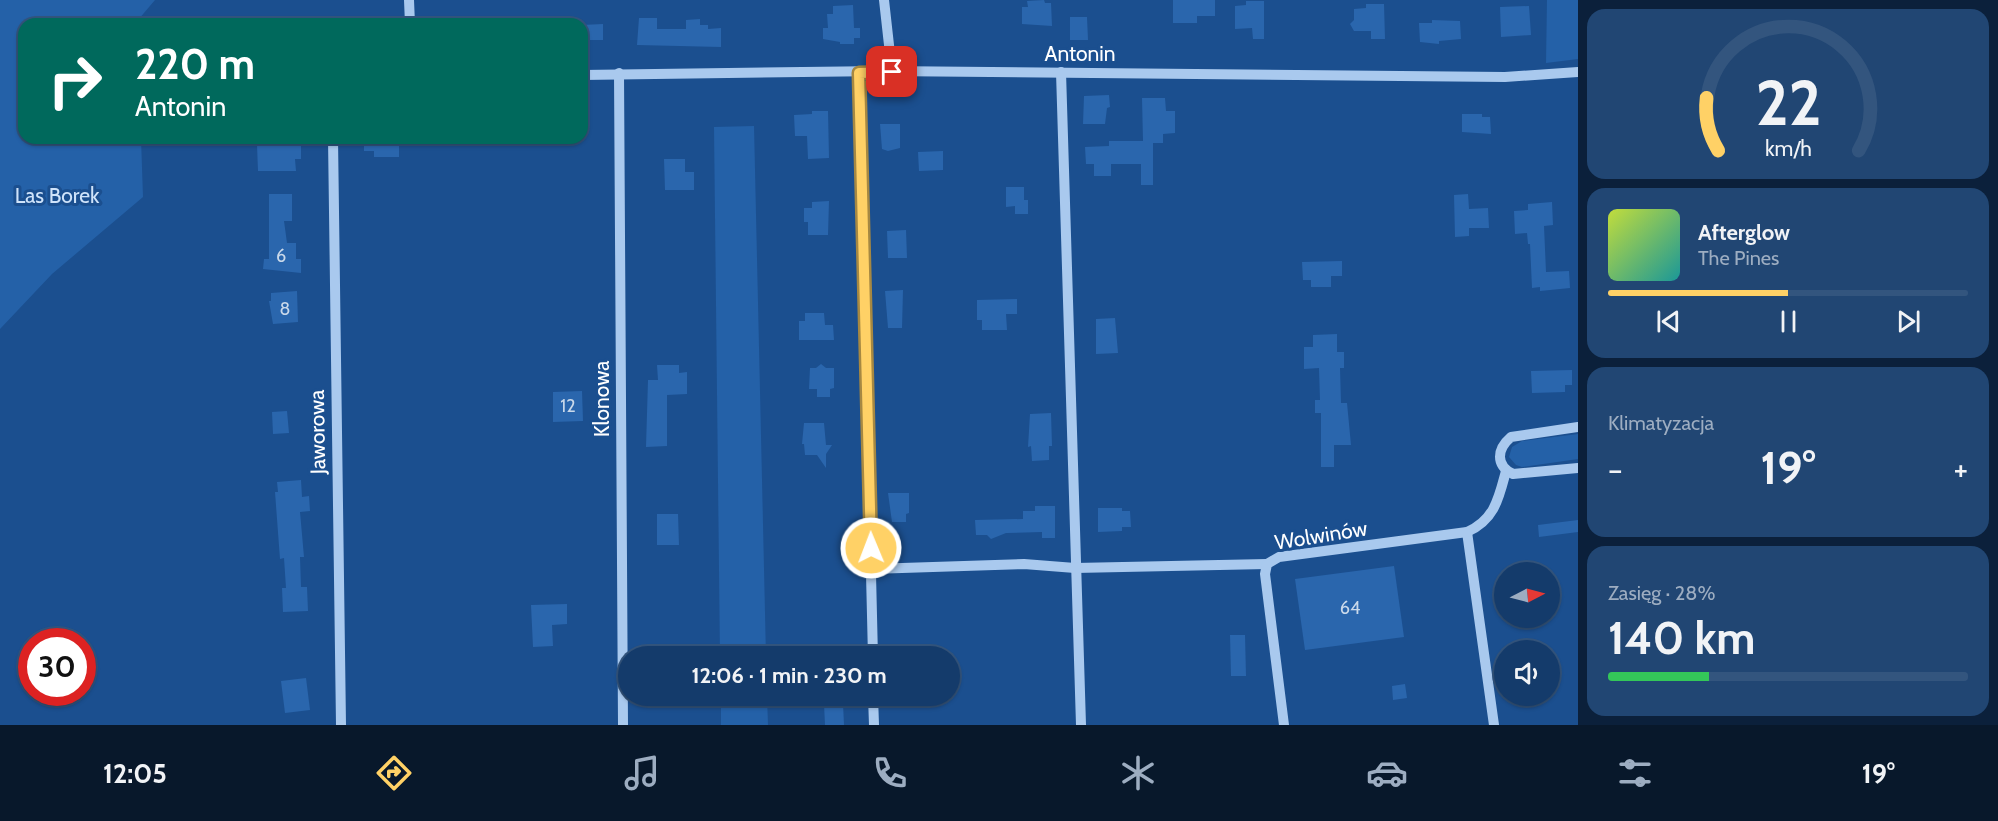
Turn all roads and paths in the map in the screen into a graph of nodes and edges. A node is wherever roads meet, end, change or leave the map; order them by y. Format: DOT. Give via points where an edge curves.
graph roads {
  1 [pos="409,0"];
  2 [pos="884,0"];
  3 [pos="410,18"];
  4 [pos="892,72"];
  5 [pos="1061,72"];
  6 [pos="1578,72"];
  7 [pos="859,73"];
  8 [pos="619,74"];
  9 [pos="588,75"];
  10 [pos="333,144"];
  11 [pos="1578,427"];
  12 [pos="1578,468"];
  13 [pos="1506,471"];
  14 [pos="1467,532"];
  15 [pos="1267,564"];
  16 [pos="1075,568"];
  17 [pos="871,569"];
  18 [pos="873,646"];
  19 [pos="873,706"];
  20 [pos="341,725"];
  21 [pos="623,725"];
  22 [pos="874,725"];
  23 [pos="1082,725"];
  24 [pos="1284,725"];
  25 [pos="1494,725"];
  1 -- 3 [label="street"];
  2 -- 4 [label="street"];
  4 -- 5 [label="street, Antonin"];
  4 -- 7 [label="street, Antonin"];
  5 -- 6 [label="street, Antonin" via="1505,76"];
  5 -- 16 [label="street"];
  7 -- 8 [label="street, Antonin"];
  7 -- 17 [label="street"];
  8 -- 9 [label="street, Antonin"];
  8 -- 21 [label="street, Klonowa"];
  10 -- 20 [label="street, Jaworowa"];
  11 -- 13 [label="street, Wolwinów" via="1511,437 1500,451"];
  12 -- 13 [label="street" via="1522,474"];
  13 -- 14 [label="street, Wolwinów" via="1491,514"];
  14 -- 15 [label="street, Wolwinów" via="1279,557"];
  14 -- 25 [label="street"];
  15 -- 16 [label="street"];
  15 -- 24 [label="street, Wolwinów" via="1265,574"];
  16 -- 17 [label="street" via="1024,564"];
  16 -- 23 [label="street"];
  17 -- 18 [label="street"];
  19 -- 22 [label="street"];
}
